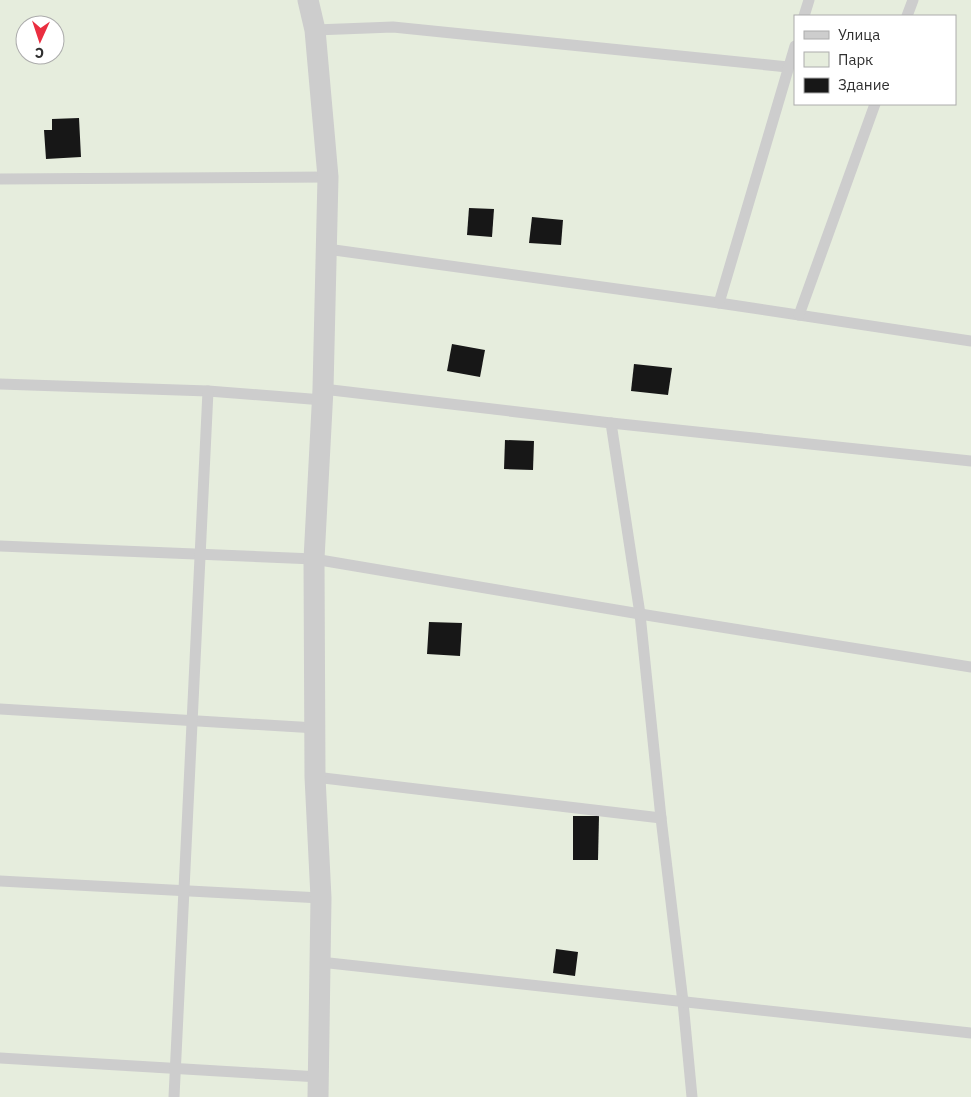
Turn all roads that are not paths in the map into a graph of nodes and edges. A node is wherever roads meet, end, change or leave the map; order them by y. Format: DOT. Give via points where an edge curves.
graph roads {
  1 [pos="308,0"];
  2 [pos="809,0"];
  3 [pos="913,0"];
  4 [pos="804,15"];
  5 [pos="907,15"];
  6 [pos="315,30"];
  7 [pos="794,49"];
  8 [pos="788,66"];
  9 [pos="875,105"];
  10 [pos="328,176"];
  11 [pos="0,179"];
  12 [pos="326,249"];
  13 [pos="719,303"];
  14 [pos="799,315"];
  15 [pos="971,341"];
  16 [pos="0,384"];
  17 [pos="208,391"];
  18 [pos="323,395"];
  19 [pos="611,423"];
  20 [pos="970,457"];
  21 [pos="0,546"];
  22 [pos="200,554"];
  23 [pos="314,560"];
  24 [pos="640,614"];
  25 [pos="971,667"];
  26 [pos="0,709"];
  27 [pos="192,721"];
  28 [pos="316,728"];
  29 [pos="315,776"];
  30 [pos="662,818"];
  31 [pos="0,882"];
  32 [pos="184,891"];
  33 [pos="321,898"];
  34 [pos="320,962"];
  35 [pos="683,1002"];
  36 [pos="971,1033"];
  37 [pos="0,1058"];
  38 [pos="176,1069"];
  39 [pos="319,1087"];
  40 [pos="174,1097"];
  41 [pos="692,1097"];
  1 -- 6 [label="street"];
  2 -- 4 [label="lane"];
  3 -- 5 [label="lane"];
  6 -- 8 [label="lane" via="393,26"];
  6 -- 10 [label="street"];
  7 -- 8 [label="lane"];
  8 -- 13 [label="lane"];
  9 -- 14 [label="lane"];
  10 -- 11 [label="lane"];
  10 -- 12 [label="street"];
  12 -- 13 [label="lane"];
  12 -- 18 [label="street"];
  13 -- 14 [label="lane"];
  14 -- 15 [label="lane"];
  16 -- 17 [label="lane"];
  17 -- 18 [label="lane"];
  17 -- 22 [label="lane"];
  18 -- 19 [label="lane"];
  18 -- 23 [label="street"];
  19 -- 20 [label="lane"];
  19 -- 24 [label="lane"];
  21 -- 22 [label="lane"];
  22 -- 23 [label="lane"];
  22 -- 27 [label="lane"];
  23 -- 24 [label="lane"];
  23 -- 28 [label="street"];
  24 -- 25 [label="lane"];
  24 -- 30 [label="lane"];
  26 -- 27 [label="lane"];
  27 -- 28 [label="lane"];
  27 -- 32 [label="lane"];
  28 -- 29 [label="street"];
  29 -- 30 [label="lane"];
  29 -- 33 [label="street"];
  30 -- 35 [label="lane"];
  31 -- 32 [label="lane"];
  32 -- 33 [label="lane"];
  32 -- 38 [label="lane"];
  33 -- 34 [label="street"];
  34 -- 35 [label="lane"];
  34 -- 39 [label="street"];
  35 -- 36 [label="lane"];
  35 -- 41 [label="lane"];
  37 -- 38 [label="lane"];
  38 -- 39 [label="lane"];
  38 -- 40 [label="lane"];
}
